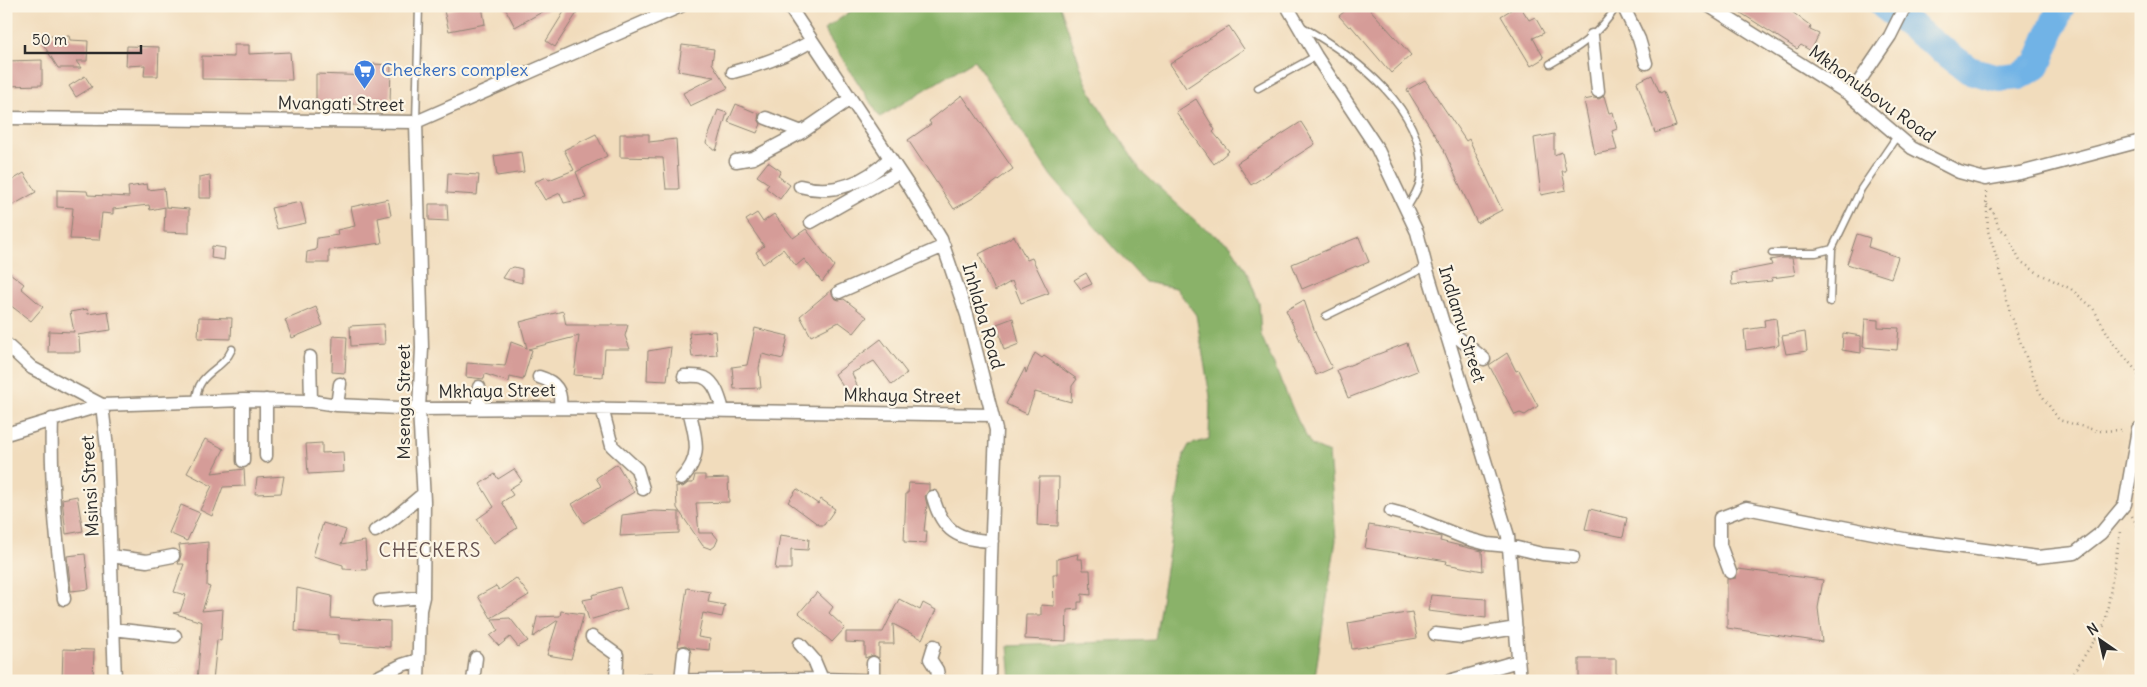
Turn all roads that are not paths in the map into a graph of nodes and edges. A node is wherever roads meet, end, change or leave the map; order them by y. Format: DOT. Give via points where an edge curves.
graph roads {
  1 [pos="420,6"];
  2 [pos="681,6"];
  3 [pos="789,6"];
  4 [pos="1287,6"];
  5 [pos="1617,6"];
  6 [pos="1623,6"];
  7 [pos="1709,6"];
  8 [pos="1905,6"];
  9 [pos="1297,23"];
  10 [pos="1592,36"];
  11 [pos="812,41"];
  12 [pos="1316,56"];
  13 [pos="1646,63"];
  14 [pos="1550,64"];
  15 [pos="733,72"];
  16 [pos="1258,88"];
  17 [pos="1598,91"];
  18 [pos="1850,95"];
  19 [pos="850,99"];
  20 [pos="6,118"];
  21 [pos="766,118"];
  22 [pos="416,122"];
  23 [pos="802,132"];
  24 [pos="1897,136"];
  25 [pos="2141,141"];
  26 [pos="890,158"];
  27 [pos="736,161"];
  28 [pos="899,172"];
  29 [pos="800,186"];
  30 [pos="1406,209"];
  31 [pos="811,222"];
  32 [pos="944,246"];
  33 [pos="1832,248"];
  34 [pos="1772,254"];
  35 [pos="1426,267"];
  36 [pos="839,292"];
  37 [pos="1830,302"];
  38 [pos="1326,316"];
  39 [pos="1444,326"];
  40 [pos="6,344"];
  41 [pos="232,349"];
  42 [pos="310,357"];
  43 [pos="1484,359"];
  44 [pos="684,376"];
  45 [pos="539,377"];
  46 [pos="340,384"];
  47 [pos="479,388"];
  48 [pos="243,400"];
  49 [pos="266,400"];
  50 [pos="196,401"];
  51 [pos="311,401"];
  52 [pos="102,405"];
  53 [pos="337,406"];
  54 [pos="560,408"];
  55 [pos="602,408"];
  56 [pos="419,409"];
  57 [pos="478,409"];
  58 [pos="689,410"];
  59 [pos="723,410"];
  60 [pos="992,415"];
  61 [pos="52,419"];
  62 [pos="2139,429"];
  63 [pos="6,434"];
  64 [pos="266,456"];
  65 [pos="243,461"];
  66 [pos="680,479"];
  67 [pos="643,489"];
  68 [pos="423,494"];
  69 [pos="933,497"];
  70 [pos="1390,511"];
  71 [pos="375,531"];
  72 [pos="992,541"];
  73 [pos="1509,546"];
  74 [pos="111,556"];
  75 [pos="173,556"];
  76 [pos="1573,557"];
  77 [pos="1730,572"];
  78 [pos="423,597"];
  79 [pos="64,599"];
  80 [pos="380,601"];
  81 [pos="1516,628"];
  82 [pos="113,629"];
  83 [pos="1435,634"];
  84 [pos="175,636"];
  85 [pos="592,637"];
  86 [pos="800,644"];
  87 [pos="934,646"];
  88 [pos="684,653"];
  89 [pos="476,658"];
  90 [pos="418,660"];
  91 [pos="1518,661"];
  92 [pos="873,663"];
  93 [pos="822,679"];
  94 [pos="116,680"];
  95 [pos="681,680"];
  96 [pos="704,680"];
  97 [pos="805,680"];
  98 [pos="370,681"];
  99 [pos="418,681"];
  100 [pos="474,681"];
  101 [pos="616,681"];
  102 [pos="640,681"];
  103 [pos="873,681"];
  104 [pos="886,681"];
  105 [pos="939,681"];
  106 [pos="989,681"];
  107 [pos="1449,681"];
  108 [pos="1520,681"];
  1 -- 22 [label="lane"];
  2 -- 22 [label="street, Mvangati Street"];
  3 -- 11 [label="street, Inhlaba Road"];
  4 -- 9 [label="street, Indlamu Street"];
  5 -- 10 [label="lane" via="1603,27"];
  6 -- 13 [label="street"];
  7 -- 18 [label="street, Mkhonubovu Road"];
  8 -- 18 [label="street" via="1890,36"];
  9 -- 12 [label="street, Indlamu Street"];
  9 -- 30 [label="lane" via="1342,50 1379,82 1400,107 1416,137 1421,163 1420,184"];
  10 -- 14 [label="lane"];
  10 -- 17 [label="street"];
  11 -- 15 [label="street" via="764,64"];
  11 -- 19 [label="street, Inhlaba Road"];
  12 -- 16 [label="lane"];
  12 -- 30 [label="street, Indlamu Street" via="1378,148"];
  18 -- 24 [label="street, Mkhonubovu Road"];
  19 -- 23 [label="street"];
  19 -- 26 [label="street, Inhlaba Road"];
  20 -- 22 [label="street, Mvangati Street"];
  21 -- 23 [label="street"];
  22 -- 56 [label="street, Msenga Street" via="422,348"];
  23 -- 27 [label="street" via="753,158"];
  24 -- 25 [label="street, Mkhonubovu Road" via="1912,148 1959,172 1985,180"];
  24 -- 33 [label="lane" via="1861,189"];
  26 -- 28 [label="street, Inhlaba Road"];
  26 -- 29 [label="street" via="862,180 840,188 816,190"];
  28 -- 31 [label="street"];
  28 -- 32 [label="street, Inhlaba Road"];
  30 -- 35 [label="street, Indlamu Street" via="1417,232"];
  32 -- 36 [label="street"];
  32 -- 60 [label="street, Inhlaba Road" via="967,315"];
  33 -- 34 [label="lane" via="1816,253"];
  33 -- 37 [label="lane"];
  35 -- 38 [label="lane"];
  35 -- 39 [label="street, Indlamu Street"];
  39 -- 43 [label="street"];
  39 -- 73 [label="street, Indlamu Street"];
  40 -- 52 [label="street" via="32,368"];
  41 -- 50 [label="lane" via="228,359 202,379 196,391"];
  42 -- 51 [label="street"];
  44 -- 59 [label="street" via="704,377 709,381 720,397"];
  45 -- 54 [label="street" via="558,387 562,396"];
  46 -- 53 [label="street"];
  47 -- 57 [label="street"];
  48 -- 49 [label="street, Mkhaya Street"];
  48 -- 50 [label="street, Mkhaya Street"];
  48 -- 65 [label="street"];
  49 -- 51 [label="street, Mkhaya Street"];
  49 -- 64 [label="street"];
  50 -- 52 [label="street, Mkhaya Street"];
  51 -- 53 [label="street, Mkhaya Street"];
  52 -- 61 [label="street, Mkhaya Street"];
  52 -- 74 [label="street, Msinsi Street"];
  53 -- 56 [label="street, Mkhaya Street"];
  54 -- 55 [label="street, Mkhaya Street"];
  54 -- 57 [label="street, Mkhaya Street"];
  55 -- 58 [label="street, Mkhaya Street"];
  55 -- 67 [label="street" via="612,446 637,469"];
  56 -- 57 [label="street, Mkhaya Street"];
  56 -- 68 [label="street, Msenga Street"];
  58 -- 59 [label="street, Mkhaya Street"];
  58 -- 66 [label="street" via="696,457"];
  59 -- 60 [label="street, Mkhaya Street"];
  60 -- 72 [label="street, Inhlaba Road" via="996,430"];
  61 -- 63 [label="street, Mkhaya Street"];
  61 -- 79 [label="street" via="57,540"];
  62 -- 77 [label="street" via="2125,504 2101,533 2075,553 2038,557 1909,540 1746,508 1720,518 1720,545"];
  68 -- 71 [label="street"];
  68 -- 78 [label="street, Msenga Street"];
  69 -- 72 [label="street" via="937,513 961,538"];
  70 -- 73 [label="street" via="1465,538"];
  72 -- 106 [label="street, Inhlaba Road"];
  73 -- 76 [label="street"];
  73 -- 81 [label="street, Indlamu Street"];
  74 -- 75 [label="street" via="147,561"];
  74 -- 82 [label="street, Msinsi Street"];
  78 -- 80 [label="street"];
  78 -- 90 [label="street, Msenga Street"];
  81 -- 83 [label="street" via="1462,637"];
  81 -- 91 [label="street, Indlamu Street"];
  82 -- 84 [label="street"];
  82 -- 94 [label="street, Msinsi Street"];
  85 -- 101 [label="street" via="617,655"];
  86 -- 93 [label="street" via="814,660"];
  87 -- 105 [label="street" via="930,659"];
  88 -- 95 [label="street"];
  89 -- 100 [label="street"];
  90 -- 98 [label="street"];
  90 -- 99 [label="street, Msenga Street"];
  91 -- 107 [label="street"];
  91 -- 108 [label="street, Indlamu Street"];
  92 -- 103 [label="street"];
  93 -- 97 [label="street"];
  93 -- 103 [label="street"];
  95 -- 96 [label="street"];
  95 -- 102 [label="street"];
  96 -- 97 [label="street"];
  103 -- 104 [label="street"];
}
